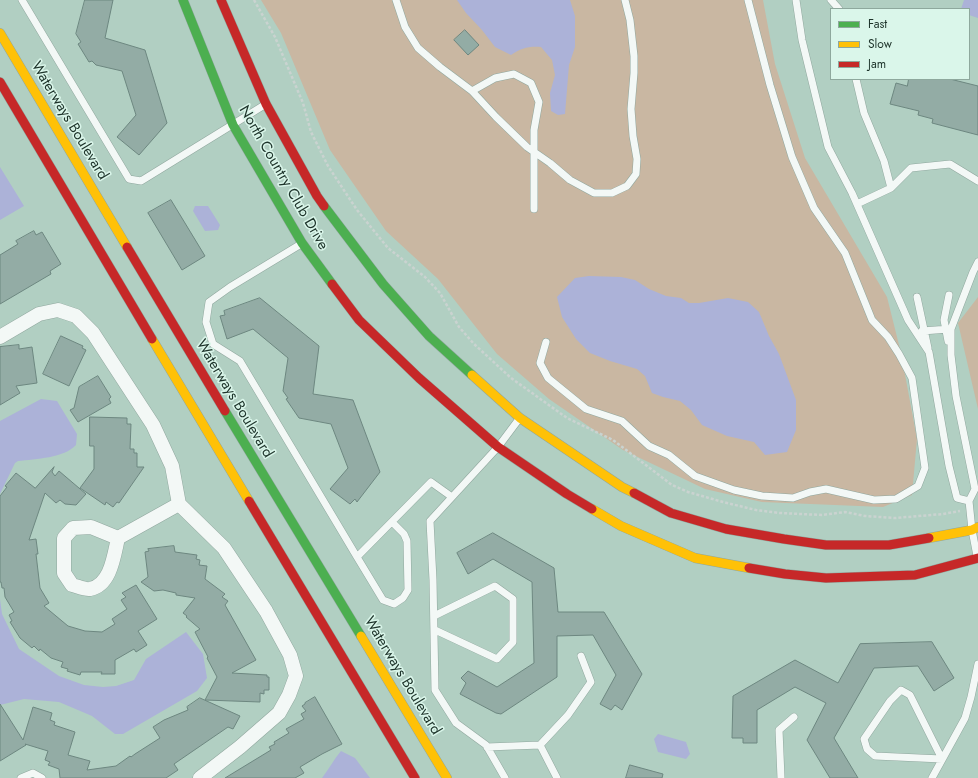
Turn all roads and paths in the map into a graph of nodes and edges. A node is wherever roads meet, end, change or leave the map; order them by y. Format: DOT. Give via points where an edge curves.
graph roads {
  1 [pos="22,0"];
  2 [pos="183,0"];
  3 [pos="221,0"];
  4 [pos="396,0"];
  5 [pos="625,0"];
  6 [pos="748,0"];
  7 [pos="796,0"];
  8 [pos="831,0"];
  9 [pos="838,8"];
  10 [pos="0,33"];
  11 [pos="856,80"];
  12 [pos="0,82"];
  13 [pos="472,91"];
  14 [pos="266,104"];
  15 [pos="232,125"];
  16 [pos="534,153"];
  17 [pos="976,177"];
  18 [pos="891,188"];
  19 [pos="857,204"];
  20 [pos="534,209"];
  21 [pos="302,243"];
  22 [pos="978,262"];
  23 [pos="949,294"];
  24 [pos="917,297"];
  25 [pos="948,329"];
  26 [pos="915,331"];
  27 [pos="924,331"];
  28 [pos="0,337"];
  29 [pos="546,342"];
  30 [pos="929,352"];
  31 [pos="520,418"];
  32 [pos="498,447"];
  33 [pos="452,497"];
  34 [pos="969,501"];
  35 [pos="179,504"];
  36 [pos="392,522"];
  37 [pos="975,529"];
  38 [pos="118,538"];
  39 [pos="357,558"];
  40 [pos="978,560"];
  41 [pos="434,616"];
  42 [pos="435,630"];
  43 [pos="581,656"];
  44 [pos="978,664"];
  45 [pos="976,684"];
  46 [pos="794,717"];
  47 [pos="540,744"];
  48 [pos="488,747"];
  49 [pos="942,759"];
  50 [pos="21,778"];
  51 [pos="42,778"];
  52 [pos="200,778"];
  53 [pos="415,778"];
  54 [pos="447,778"];
  55 [pos="505,778"];
  56 [pos="557,778"];
  57 [pos="781,778"];
  58 [pos="932,778"];
  1 -- 15 [label="lane" via="129,179 141,181"];
  2 -- 15 [label="street, North Country Club Drive"];
  3 -- 14 [label="street, North Country Club Drive"];
  4 -- 13 [label="lane" via="405,27 418,48"];
  5 -- 16 [label="lane" via="634,56 631,109 637,159 636,174 628,186 612,193 594,193 570,180"];
  6 -- 29 [label="lane" via="770,85 796,165 814,208 845,253 872,320 888,337 912,378 925,468 918,486 896,499 874,500 826,489 793,498 762,496 734,490 695,476 669,455 650,446 622,421 586,409 548,378 540,363"];
  7 -- 19 [label="lane" via="802,40 828,146"];
  8 -- 9 [label="lane"];
  10 -- 54 [label="street, Waterways Boulevard"];
  11 -- 18 [label="lane" via="864,114 884,161"];
  12 -- 53 [label="street"];
  13 -- 16 [label="lane"];
  13 -- 16 [label="lane" via="495,78 514,74 531,84 539,102 534,130"];
  14 -- 15 [label="lane"];
  14 -- 31 [label="street, North Country Club Drive" via="317,196 383,284 429,336"];
  15 -- 21 [label="street, North Country Club Drive"];
  16 -- 20 [label="lane"];
  17 -- 18 [label="lane" via="950,164 911,168"];
  18 -- 19 [label="lane"];
  19 -- 26 [label="lane"];
  21 -- 32 [label="street, North Country Club Drive" via="359,320 419,378"];
  21 -- 39 [label="lane" via="209,302 206,322 213,344 240,361"];
  22 -- 25 [label="lane"];
  23 -- 25 [label="lane" via="944,320"];
  24 -- 27 [label="lane"];
  25 -- 27 [label="lane"];
  25 -- 34 [label="lane" via="956,396 975,489"];
  26 -- 27 [label="lane"];
  26 -- 30 [label="lane"];
  27 -- 30 [label="lane"];
  28 -- 35 [label="street" via="39,314 58,310 76,316 93,333 153,425 172,466"];
  30 -- 34 [label="lane" via="957,498"];
  31 -- 32 [label="lane"];
  31 -- 37 [label="street, North Country Club Drive" via="622,487 671,513 726,529 826,545 889,545"];
  32 -- 33 [label="lane"];
  32 -- 40 [label="street, North Country Club Drive" via="567,494 621,526 695,558 785,574 826,578 915,575"];
  33 -- 36 [label="lane" via="431,482"];
  33 -- 41 [label="lane" via="430,521"];
  34 -- 37 [label="lane"];
  35 -- 38 [label="street"];
  35 -- 52 [label="street" via="224,548 266,611 290,656 296,676 279,713"];
  36 -- 39 [label="lane"];
  36 -- 39 [label="lane" via="407,541 406,595 394,604 383,600"];
  37 -- 40 [label="lane"];
  38 -- 38 [label="street" via="91,527 73,528 64,538 64,573 72,585 89,589 101,584 110,570"];
  41 -- 42 [label="lane"];
  41 -- 42 [label="lane" via="495,586 513,599 513,642 496,659"];
  42 -- 48 [label="lane" via="435,690 456,723"];
  43 -- 47 [label="lane" via="591,682 568,715"];
  44 -- 45 [label="lane"];
  45 -- 49 [label="lane" via="965,718"];
  46 -- 57 [label="lane" via="779,730"];
  47 -- 48 [label="lane"];
  47 -- 56 [label="lane"];
  48 -- 55 [label="lane"];
  49 -- 49 [label="lane" via="910,695 901,690 890,701 864,739 867,750 875,756"];
  49 -- 58 [label="lane"];
  50 -- 51 [label="lane" via="33,773"];
}
